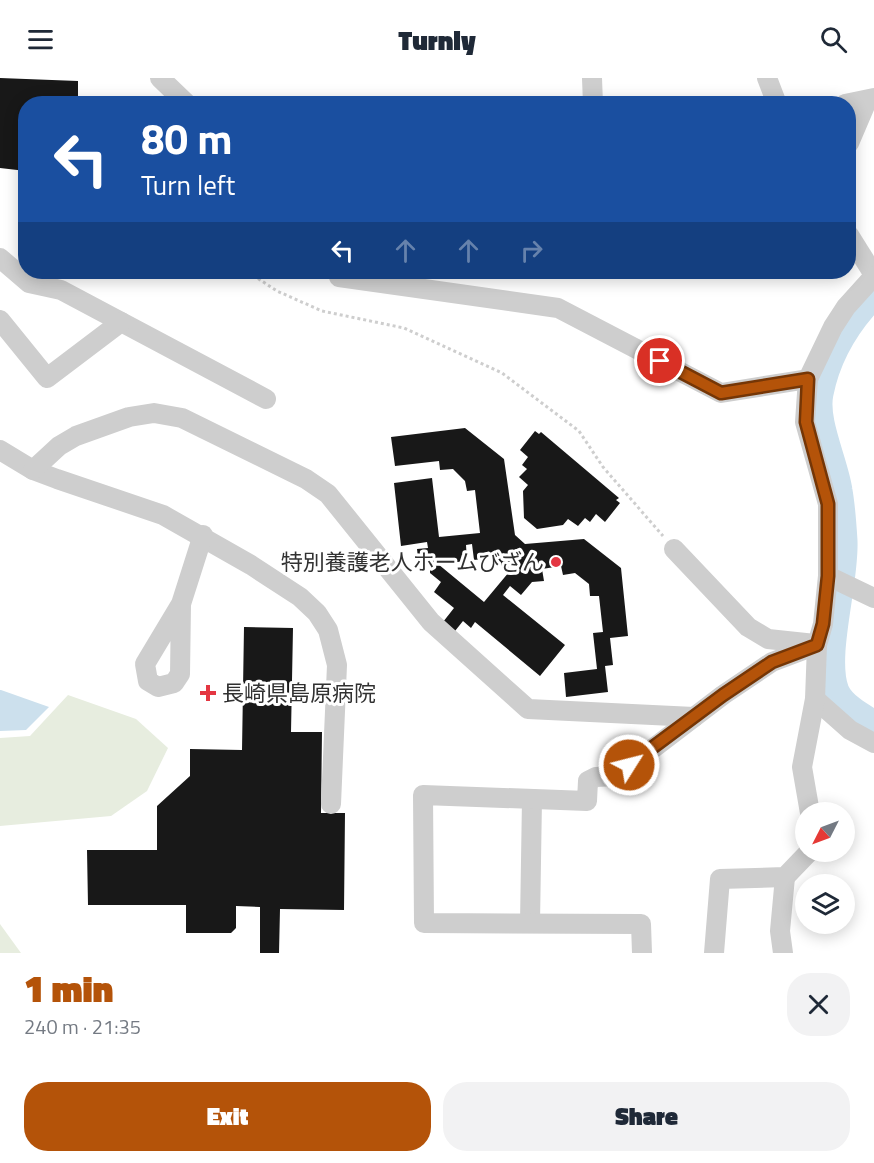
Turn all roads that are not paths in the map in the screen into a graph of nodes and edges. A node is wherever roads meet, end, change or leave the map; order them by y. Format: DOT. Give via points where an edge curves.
graph roads {
  1 [pos="160,78"];
  2 [pos="592,78"];
  3 [pos="767,78"];
  4 [pos="179,96"];
  5 [pos="593,96"];
  6 [pos="774,96"];
  7 [pos="871,100"];
  8 [pos="856,102"];
  9 [pos="856,129"];
  10 [pos="856,246"];
  11 [pos="0,258"];
  12 [pos="18,274"];
  13 [pos="874,275"];
  14 [pos="24,279"];
  15 [pos="353,279"];
  16 [pos="0,320"];
  17 [pos="121,322"];
  18 [pos="808,379"];
  19 [pos="266,399"];
  20 [pos="0,450"];
  21 [pos="33,470"];
  22 [pos="202,535"];
  23 [pos="674,549"];
  24 [pos="835,579"];
  25 [pos="874,598"];
  26 [pos="182,604"];
  27 [pos="817,645"];
  28 [pos="815,699"];
  29 [pos="694,717"];
  30 [pos="874,743"];
  31 [pos="532,799"];
  32 [pos="808,802"];
  33 [pos="331,804"];
  34 [pos="799,862"];
  35 [pos="785,877"];
  36 [pos="530,923"];
  37 [pos="642,953"];
  38 [pos="714,953"];
  39 [pos="783,953"];
  1 -- 4 [label="street"];
  2 -- 5 [label="street"];
  3 -- 6 [label="street"];
  7 -- 8 [label="street"];
  7 -- 9 [label="street"];
  10 -- 13 [label="street"];
  11 -- 12 [label="street"];
  13 -- 18 [label="street" via="832,327"];
  14 -- 17 [label="street" via="62,290"];
  15 -- 18 [label="street" via="558,308 721,393"];
  16 -- 17 [label="street" via="47,378"];
  17 -- 19 [label="street"];
  18 -- 24 [label="street" via="806,422 828,504"];
  20 -- 21 [label="street"];
  21 -- 22 [label="street" via="163,515"];
  21 -- 29 [label="street" via="76,436 129,417 154,413 182,417 306,478 328,494 431,622 528,709"];
  22 -- 26 [label="street"];
  22 -- 33 [label="street" via="300,597 328,630 337,665"];
  23 -- 27 [label="street" via="748,627 768,639"];
  24 -- 25 [label="street"];
  24 -- 27 [label="street"];
  27 -- 28 [label="street"];
  27 -- 29 [label="street" via="772,662"];
  28 -- 30 [label="street" via="850,730"];
  28 -- 32 [label="street" via="802,767"];
  29 -- 31 [label="street" via="617,776 588,781 587,801"];
  31 -- 36 [label="street"];
  31 -- 36 [label="street" via="423,795 424,923"];
  34 -- 35 [label="street"];
  35 -- 38 [label="street" via="720,879"];
  35 -- 39 [label="street" via="780,931"];
  36 -- 37 [label="street" via="641,924"];
}
